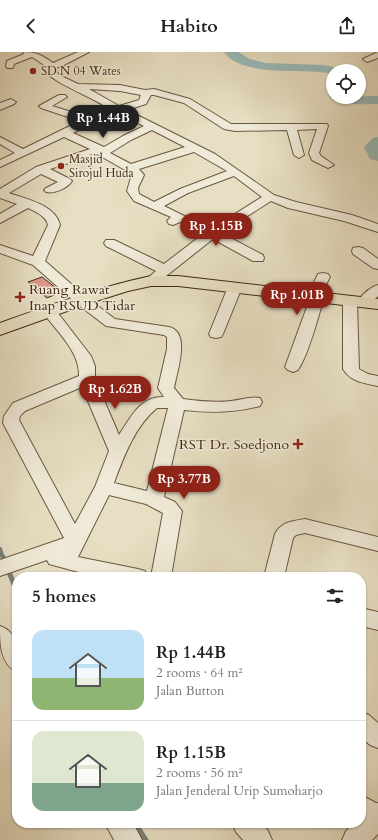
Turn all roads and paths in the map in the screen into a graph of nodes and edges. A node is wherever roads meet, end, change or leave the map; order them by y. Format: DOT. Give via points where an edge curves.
graph roads {
  1 [pos="85,52"];
  2 [pos="29,53"];
  3 [pos="378,55"];
  4 [pos="367,59"];
  5 [pos="10,66"];
  6 [pos="51,66"];
  7 [pos="77,86"];
  8 [pos="147,93"];
  9 [pos="62,96"];
  10 [pos="11,102"];
  11 [pos="0,107"];
  12 [pos="117,109"];
  13 [pos="90,121"];
  14 [pos="151,127"];
  15 [pos="291,127"];
  16 [pos="65,133"];
  17 [pos="0,140"];
  18 [pos="194,148"];
  19 [pos="102,151"];
  20 [pos="23,153"];
  21 [pos="299,155"];
  22 [pos="0,164"];
  23 [pos="328,165"];
  24 [pos="130,168"];
  25 [pos="40,169"];
  26 [pos="235,172"];
  27 [pos="50,190"];
  28 [pos="0,194"];
  29 [pos="270,197"];
  30 [pos="26,204"];
  31 [pos="155,206"];
  32 [pos="0,219"];
  33 [pos="378,228"];
  34 [pos="213,234"];
  35 [pos="110,243"];
  36 [pos="0,249"];
  37 [pos="358,251"];
  38 [pos="258,258"];
  39 [pos="38,262"];
  40 [pos="378,265"];
  41 [pos="165,270"];
  42 [pos="323,277"];
  43 [pos="151,281"];
  44 [pos="235,288"];
  45 [pos="378,289"];
  46 [pos="317,297"];
  47 [pos="81,300"];
  48 [pos="364,302"];
  49 [pos="49,311"];
  50 [pos="0,330"];
  51 [pos="216,334"];
  52 [pos="293,367"];
  53 [pos="87,379"];
  54 [pos="378,381"];
  55 [pos="254,402"];
  56 [pos="177,404"];
  57 [pos="118,451"];
  58 [pos="104,487"];
  59 [pos="154,500"];
  60 [pos="75,542"];
  61 [pos="378,544"];
  62 [pos="30,557"];
  63 [pos="66,562"];
  64 [pos="3,567"];
  65 [pos="99,572"];
  66 [pos="162,572"];
  67 [pos="275,572"];
  68 [pos="366,618"];
  69 [pos="378,621"];
  70 [pos="0,635"];
  71 [pos="12,654"];
  72 [pos="366,728"];
  73 [pos="378,737"];
  74 [pos="372,813"];
  75 [pos="366,823"];
  76 [pos="121,828"];
  77 [pos="249,828"];
  78 [pos="363,828"];
  79 [pos="129,840"];
  80 [pos="259,840"];
  81 [pos="355,840"];
  1 -- 6 [label="street"];
  2 -- 5 [label="street" via="10,63"];
  2 -- 6 [label="street" via="40,57"];
  3 -- 4 [label="street"];
  6 -- 7 [label="street" via="54,75"];
  7 -- 8 [label="street" via="110,87"];
  7 -- 12 [label="street"];
  8 -- 12 [label="street" via="143,102"];
  8 -- 15 [label="street" via="167,93 187,101 228,127"];
  9 -- 13 [label="street" via="39,107"];
  10 -- 11 [label="street"];
  12 -- 13 [label="street"];
  12 -- 14 [label="street"];
  13 -- 16 [label="street"];
  14 -- 18 [label="street"];
  14 -- 19 [label="street"];
  15 -- 21 [label="street"];
  15 -- 23 [label="street" via="323,126 314,153 316,158"];
  16 -- 19 [label="street"];
  16 -- 20 [label="street"];
  17 -- 20 [label="street"];
  18 -- 24 [label="street"];
  18 -- 26 [label="street"];
  19 -- 24 [label="street"];
  19 -- 25 [label="street" via="95,150"];
  20 -- 22 [label="street"];
  24 -- 31 [label="street" via="138,175 133,194"];
  25 -- 27 [label="street" via="66,181"];
  25 -- 28 [label="street"];
  26 -- 29 [label="street"];
  26 -- 31 [label="street" via="184,191"];
  28 -- 30 [label="street"];
  29 -- 33 [label="street"];
  29 -- 34 [label="street"];
  30 -- 32 [label="street"];
  30 -- 39 [label="street" via="46,212 54,220 47,244"];
  31 -- 34 [label="street" via="177,219"];
  34 -- 38 [label="street"];
  34 -- 41 [label="street"];
  35 -- 41 [label="street"];
  36 -- 39 [label="street"];
  37 -- 40 [label="street"];
  39 -- 47 [label="street"];
  41 -- 43 [label="street"];
  42 -- 46 [label="street" via="318,284"];
  43 -- 44 [label="highway" via="178,281"];
  43 -- 47 [label="highway"];
  44 -- 46 [label="highway"];
  44 -- 51 [label="street"];
  45 -- 48 [label="street"];
  46 -- 48 [label="highway"];
  46 -- 52 [label="street" via="302,347"];
  47 -- 49 [label="highway"];
  47 -- 56 [label="street" via="111,323 168,331 174,337 174,350 166,388"];
  48 -- 54 [label="street" via="351,369 359,376"];
  49 -- 50 [label="highway"];
  49 -- 53 [label="street" via="83,356 87,366"];
  53 -- 57 [label="street"];
  53 -- 60 [label="street" via="19,407 10,418"];
  55 -- 56 [label="street" via="227,408"];
  56 -- 57 [label="street" via="162,402 148,406"];
  56 -- 59 [label="street"];
  57 -- 58 [label="street"];
  58 -- 59 [label="street"];
  58 -- 60 [label="street"];
  59 -- 66 [label="street" via="174,511"];
  60 -- 62 [label="street"];
  60 -- 63 [label="street"];
  61 -- 67 [label="street" via="305,526 291,529 284,534"];
  62 -- 63 [label="street" via="53,558"];
  62 -- 64 [label="street"];
  63 -- 65 [label="street"];
  68 -- 69 [label="street"];
  70 -- 71 [label="street"];
  72 -- 73 [label="street"];
  74 -- 75 [label="street"];
  76 -- 79 [label="street"];
  77 -- 80 [label="street"];
  78 -- 81 [label="street"];
}
